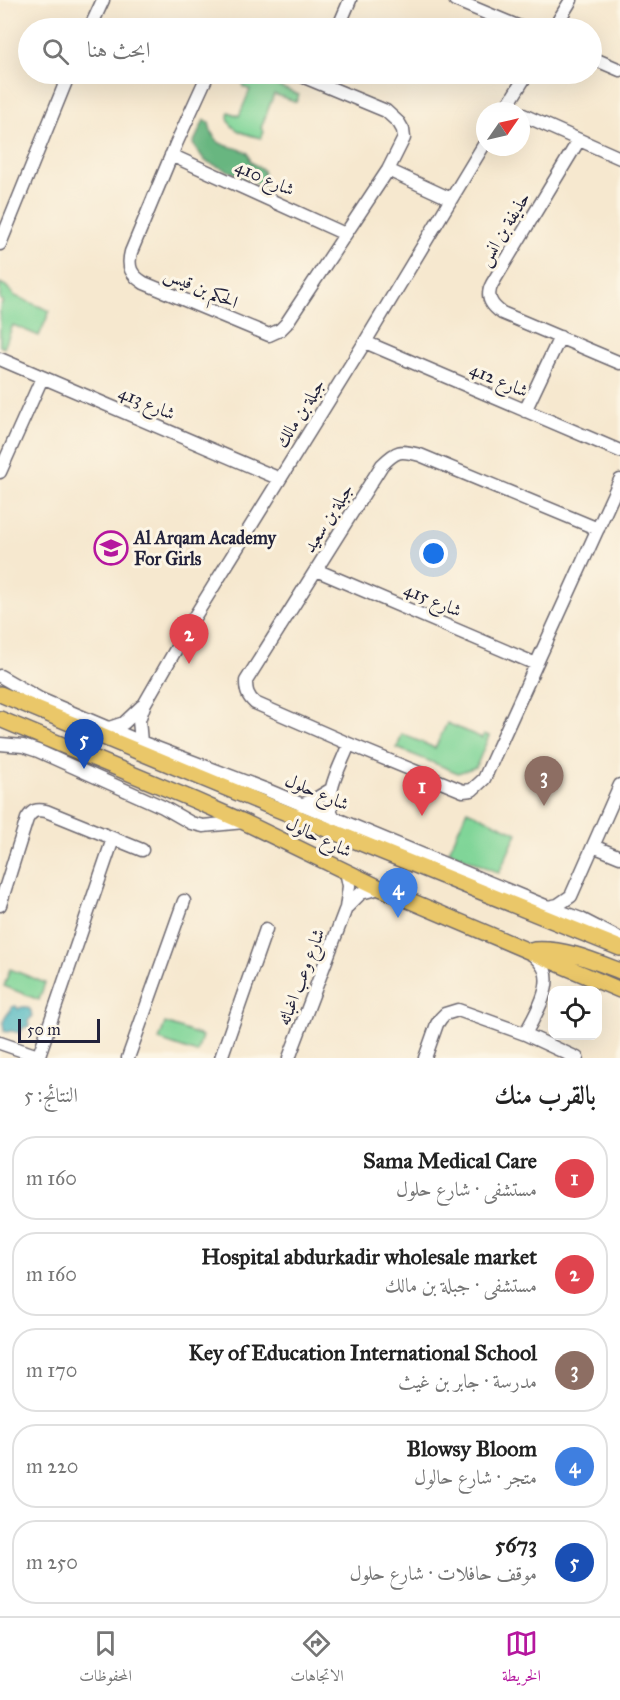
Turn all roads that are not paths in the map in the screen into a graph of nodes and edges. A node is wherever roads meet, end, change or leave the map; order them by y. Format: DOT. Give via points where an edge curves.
graph roads {
  1 [pos="103,0"];
  2 [pos="350,0"];
  3 [pos="455,0"];
  4 [pos="571,0"];
  5 [pos="95,18"];
  6 [pos="342,18"];
  7 [pos="498,18"];
  8 [pos="560,18"];
  9 [pos="602,63"];
  10 [pos="620,70"];
  11 [pos="65,84"];
  12 [pos="203,84"];
  13 [pos="332,84"];
  14 [pos="522,84"];
  15 [pos="513,102"];
  16 [pos="530,118"];
  17 [pos="579,140"];
  18 [pos="171,155"];
  19 [pos="477,156"];
  20 [pos="620,158"];
  21 [pos="388,170"];
  22 [pos="451,199"];
  23 [pos="4,223"];
  24 [pos="345,234"];
  25 [pos="0,244"];
  26 [pos="560,338"];
  27 [pos="365,342"];
  28 [pos="0,359"];
  29 [pos="620,363"];
  30 [pos="42,378"];
  31 [pos="525,411"];
  32 [pos="620,451"];
  33 [pos="0,472"];
  34 [pos="280,479"];
  35 [pos="620,480"];
  36 [pos="598,529"];
  37 [pos="316,570"];
  38 [pos="536,664"];
  39 [pos="0,676"];
  40 [pos="1,694"];
  41 [pos="145,703"];
  42 [pos="0,719"];
  43 [pos="109,728"];
  44 [pos="141,742"];
  45 [pos="0,744"];
  46 [pos="350,744"];
  47 [pos="620,785"];
  48 [pos="330,790"];
  49 [pos="293,802"];
  50 [pos="267,805"];
  51 [pos="333,819"];
  52 [pos="244,822"];
  53 [pos="113,839"];
  54 [pos="593,846"];
  55 [pos="142,850"];
  56 [pos="620,857"];
  57 [pos="346,872"];
  58 [pos="381,888"];
  59 [pos="571,896"];
  60 [pos="184,901"];
  61 [pos="0,905"];
  62 [pos="346,908"];
  63 [pos="548,908"];
  64 [pos="581,919"];
  65 [pos="266,929"];
  66 [pos="620,939"];
  67 [pos="620,948"];
  68 [pos="528,950"];
  69 [pos="620,971"];
  70 [pos="620,990"];
  71 [pos="525,1034"];
  72 [pos="0,1043"];
  73 [pos="38,1057"];
  74 [pos="128,1058"];
  75 [pos="221,1058"];
  76 [pos="289,1058"];
  77 [pos="425,1058"];
  78 [pos="577,1058"];
  1 -- 5 [label="street"];
  2 -- 6 [label="street"];
  3 -- 7 [label="street"];
  4 -- 8 [label="street"];
  9 -- 10 [label="street"];
  11 -- 23 [label="street"];
  12 -- 18 [label="street, الحكم بن قيس"];
  13 -- 21 [label="street, الحكم بن قيس" via="386,111 399,123 404,138"];
  14 -- 15 [label="street"];
  16 -- 17 [label="street"];
  17 -- 20 [label="street"];
  17 -- 26 [label="street, حذيفة بن انس" via="489,289 489,300 496,309"];
  18 -- 24 [label="street, شارع 410"];
  18 -- 24 [label="street, الحكم بن قيس" via="128,261 132,273 144,283 269,335 286,324"];
  19 -- 22 [label="street, جبلة بن مالك"];
  21 -- 22 [label="street"];
  21 -- 24 [label="street, الحكم بن قيس"];
  22 -- 27 [label="street, جبلة بن مالك"];
  23 -- 25 [label="street"];
  26 -- 29 [label="street, حذيفة بن انس"];
  26 -- 31 [label="street"];
  27 -- 31 [label="street, شارع 412"];
  27 -- 34 [label="street, جبلة بن مالك"];
  28 -- 30 [label="street, شارع 413"];
  30 -- 33 [label="street"];
  30 -- 34 [label="street, شارع 413"];
  31 -- 32 [label="street, شارع 412"];
  34 -- 41 [label="street, جبلة بن مالك"];
  35 -- 36 [label="street, جبلة بن سعيد"];
  36 -- 37 [label="street, جبلة بن سعيد" via="404,451 392,455 382,465"];
  36 -- 38 [label="street, جبلة بن سعيد"];
  37 -- 38 [label="street, شارع 415"];
  37 -- 46 [label="street, جبلة بن سعيد" via="246,681 247,692 255,703"];
  38 -- 46 [label="street, جبلة بن سعيد" via="483,779 472,790 463,791"];
  39 -- 43 [label="street, شارع حلول" via="39,699"];
  40 -- 50 [label="main road, شارع حالول"];
  41 -- 43 [label="street, جبلة بن مالك" via="124,723"];
  41 -- 44 [label="street, جبلة بن مالك" via="139,720"];
  42 -- 52 [label="main road, شارع حالول"];
  43 -- 44 [label="street, شارع حلول"];
  44 -- 49 [label="street, شارع حلول"];
  45 -- 52 [label="street" via="38,751 191,823 203,826"];
  46 -- 48 [label="street"];
  47 -- 54 [label="street"];
  48 -- 49 [label="street" via="312,801"];
  48 -- 51 [label="street"];
  49 -- 50 [label="main road"];
  49 -- 51 [label="street, شارع حلول"];
  50 -- 67 [label="main road, شارع حالول"];
  51 -- 63 [label="street, شارع حلول"];
  52 -- 57 [label="main road, شارع حالول"];
  53 -- 55 [label="street"];
  53 -- 61 [label="street" via="46,811 34,810 27,819"];
  53 -- 73 [label="street"];
  54 -- 56 [label="street"];
  54 -- 59 [label="street"];
  57 -- 58 [label="main road, شارع حالول"];
  57 -- 62 [label="street, شارع وعب اغباثه"];
  58 -- 62 [label="street" via="361,893"];
  58 -- 68 [label="main road, شارع حالول"];
  59 -- 63 [label="street"];
  59 -- 64 [label="street"];
  60 -- 74 [label="street"];
  62 -- 76 [label="street, شارع وعب اغباثه"];
  63 -- 64 [label="street, شارع حلول"];
  64 -- 66 [label="street, شارع حلول"];
  65 -- 75 [label="street"];
  68 -- 69 [label="main road" via="561,950"];
  68 -- 70 [label="main road, شارع حالول"];
  68 -- 71 [label="street" via="543,967 547,979"];
  71 -- 77 [label="street" via="456,1010 445,1014 437,1024"];
  71 -- 78 [label="street"];
  72 -- 73 [label="street"];
}
